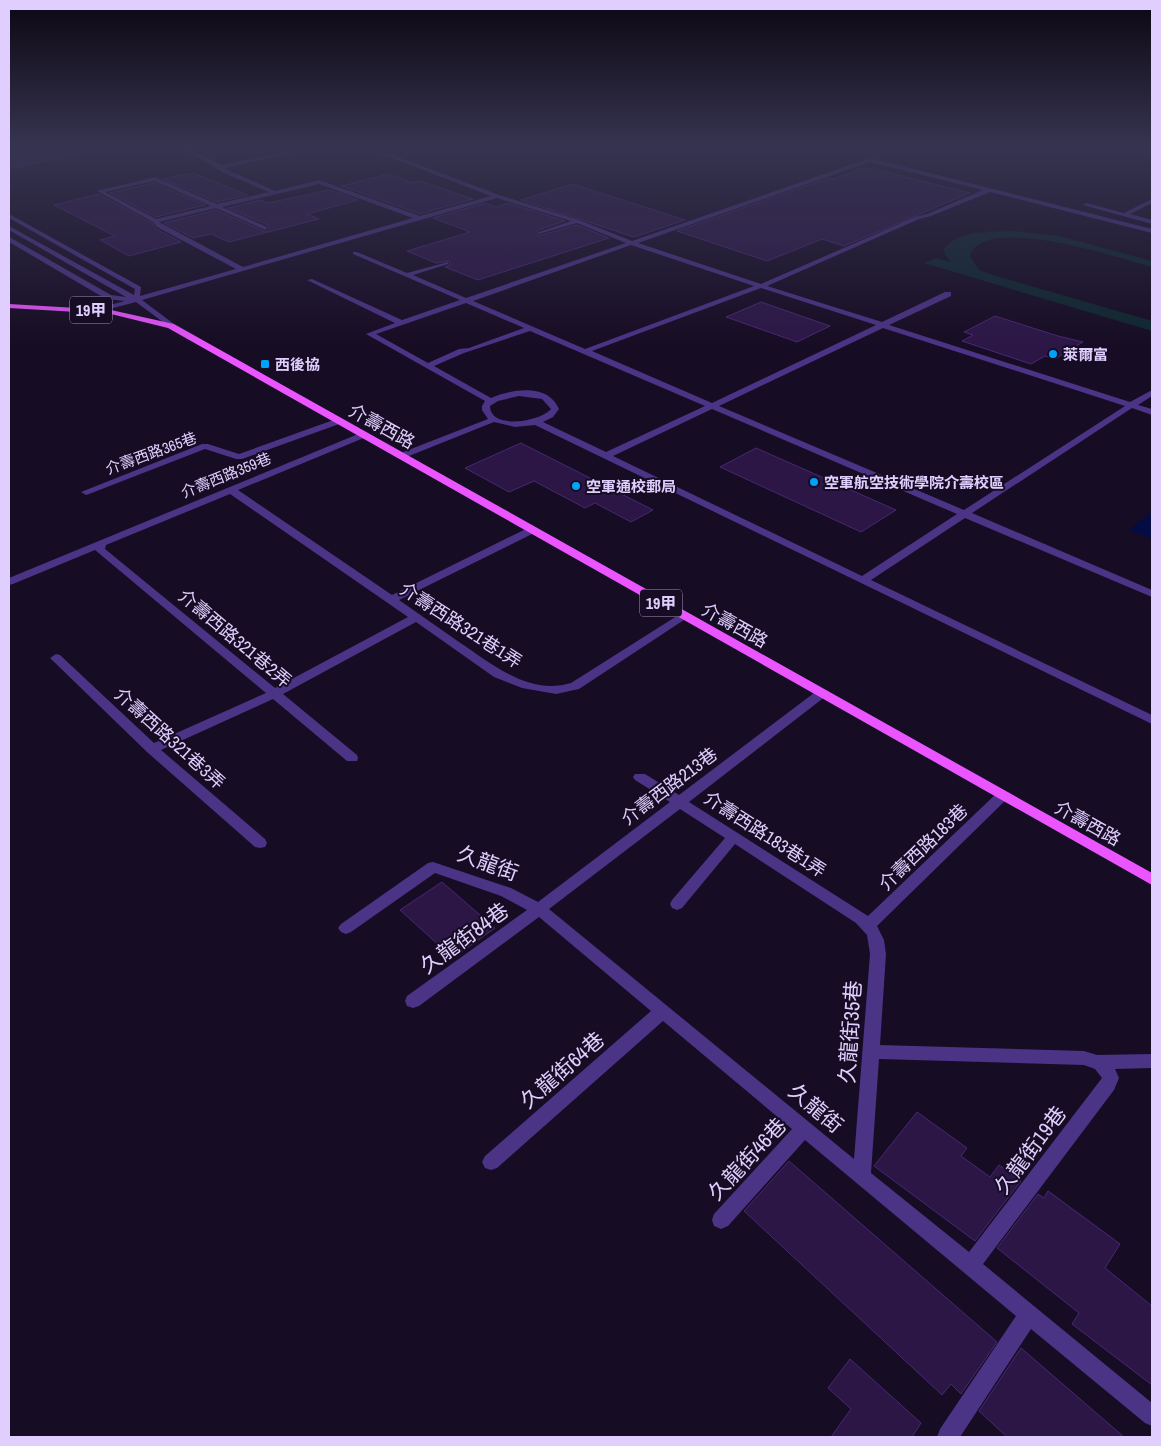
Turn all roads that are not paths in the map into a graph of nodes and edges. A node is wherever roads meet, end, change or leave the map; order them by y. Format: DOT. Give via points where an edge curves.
graph roads {
  1 [pos="142,213"];
  2 [pos="187,213"];
  3 [pos="234,213"];
  4 [pos="406,213"];
  5 [pos="435,213"];
  6 [pos="554,213"];
  7 [pos="720,213"];
  8 [pos="933,213"];
  9 [pos="1082,213"];
  10 [pos="1118,213"];
  11 [pos="1127,213"];
  12 [pos="1124,215"];
  13 [pos="9,216"];
  14 [pos="419,218"];
  15 [pos="156,221"];
  16 [pos="578,221"];
  17 [pos="1152,222"];
  18 [pos="9,228"];
  19 [pos="265,228"];
  20 [pos="1152,231"];
  21 [pos="38,232"];
  22 [pos="541,233"];
  23 [pos="24,236"];
  24 [pos="9,239"];
  25 [pos="634,244"];
  26 [pos="69,249"];
  27 [pos="54,253"];
  28 [pos="355,253"];
  29 [pos="39,257"];
  30 [pos="446,263"];
  31 [pos="102,267"];
  32 [pos="243,270"];
  33 [pos="87,272"];
  34 [pos="407,275"];
  35 [pos="72,276"];
  36 [pos="310,280"];
  37 [pos="761,286"];
  38 [pos="948,294"];
  39 [pos="136,299"];
  40 [pos="467,300"];
  41 [pos="9,306"];
  42 [pos="97,310"];
  43 [pos="402,323"];
  44 [pos="170,326"];
  45 [pos="883,326"];
  46 [pos="531,328"];
  47 [pos="586,351"];
  48 [pos="428,366"];
  49 [pos="1152,392"];
  50 [pos="491,401"];
  51 [pos="713,406"];
  52 [pos="1133,406"];
  53 [pos="1152,412"];
  54 [pos="495,419"];
  55 [pos="339,422"];
  56 [pos="536,422"];
  57 [pos="363,435"];
  58 [pos="401,456"];
  59 [pos="606,456"];
  60 [pos="230,490"];
  61 [pos="86,492"];
  62 [pos="965,514"];
  63 [pos="532,530"];
  64 [pos="101,543"];
  65 [pos="864,580"];
  66 [pos="9,582"];
  67 [pos="1152,594"];
  68 [pos="391,600"];
  69 [pos="684,616"];
  70 [pos="416,617"];
  71 [pos="56,658"];
  72 [pos="822,693"];
  73 [pos="274,694"];
  74 [pos="1152,720"];
  75 [pos="152,749"];
  76 [pos="352,758"];
  77 [pos="640,777"];
  78 [pos="1003,795"];
  79 [pos="680,802"];
  80 [pos="734,836"];
  81 [pos="260,843"];
  82 [pos="1152,880"];
  83 [pos="677,904"];
  84 [pos="539,909"];
  85 [pos="869,925"];
  86 [pos="346,928"];
  87 [pos="413,1001"];
  88 [pos="663,1011"];
  89 [pos="871,1052"];
  90 [pos="1152,1061"];
  91 [pos="1098,1062"];
  92 [pos="805,1128"];
  93 [pos="491,1162"];
  94 [pos="862,1175"];
  95 [pos="721,1220"];
  96 [pos="971,1265"];
  97 [pos="1029,1314"];
  98 [pos="1152,1416"];
  99 [pos="948,1437"];
  1 -- 15 [label="street"];
  2 -- 15 [label="street"];
  3 -- 19 [label="street"];
  4 -- 14 [label="street"];
  5 -- 14 [label="street"];
  6 -- 16 [label="street"];
  7 -- 25 [label="street"];
  8 -- 37 [label="street"];
  9 -- 20 [label="street"];
  10 -- 12 [label="street"];
  11 -- 12 [label="street"];
  12 -- 17 [label="street"];
  13 -- 21 [label="street, 介壽西路"];
  14 -- 32 [label="street"];
  15 -- 32 [label="street" via="158,226"];
  16 -- 22 [label="street"];
  16 -- 25 [label="street"];
  18 -- 23 [label="street, 介壽西路"];
  21 -- 23 [label="street"];
  21 -- 26 [label="street, 介壽西路"];
  23 -- 24 [label="street"];
  23 -- 27 [label="street, 介壽西路"];
  24 -- 29 [label="street"];
  25 -- 37 [label="street"];
  25 -- 40 [label="street"];
  26 -- 27 [label="street"];
  26 -- 31 [label="street, 介壽西路"];
  27 -- 29 [label="street"];
  27 -- 33 [label="street, 介壽西路"];
  28 -- 34 [label="street"];
  29 -- 35 [label="street"];
  30 -- 34 [label="street"];
  31 -- 33 [label="street"];
  31 -- 39 [label="street, 介壽西路" via="139,288"];
  32 -- 39 [label="street"];
  33 -- 35 [label="street"];
  33 -- 39 [label="street, 介壽西路"];
  34 -- 40 [label="street"];
  35 -- 39 [label="street" via="109,297"];
  36 -- 43 [label="street"];
  37 -- 45 [label="street"];
  37 -- 47 [label="street"];
  38 -- 45 [label="street"];
  39 -- 42 [label="street"];
  39 -- 44 [label="street, 介壽西路"];
  40 -- 43 [label="street"];
  40 -- 46 [label="street"];
  41 -- 42 [label="main road, 介壽西路 / 19甲"];
  42 -- 44 [label="main road, 介壽西路 / 19甲"];
  43 -- 48 [label="street" via="370,334"];
  44 -- 55 [label="main road, 介壽西路 / 19甲"];
  45 -- 51 [label="street"];
  45 -- 52 [label="street"];
  46 -- 47 [label="street"];
  46 -- 48 [label="street"];
  47 -- 51 [label="street"];
  48 -- 50 [label="street"];
  49 -- 52 [label="street"];
  50 -- 54 [label="street" via="486,410"];
  50 -- 56 [label="street" via="519,393 549,399 554,409 552,414"];
  51 -- 59 [label="street"];
  51 -- 62 [label="street"];
  52 -- 53 [label="street"];
  52 -- 62 [label="street"];
  54 -- 56 [label="street" via="514,423"];
  54 -- 58 [label="street"];
  55 -- 57 [label="main road, 介壽西路 / 19甲"];
  55 -- 61 [label="street, 介壽西路365巷" via="239,457 205,446"];
  56 -- 59 [label="street"];
  57 -- 58 [label="main road, 介壽西路 / 19甲"];
  57 -- 60 [label="street, 介壽西路359巷"];
  58 -- 63 [label="main road, 介壽西路 / 19甲"];
  59 -- 65 [label="street"];
  60 -- 64 [label="street, 介壽西路359巷"];
  60 -- 68 [label="street, 介壽西路321巷1弄"];
  62 -- 65 [label="street"];
  62 -- 67 [label="street"];
  63 -- 68 [label="street"];
  63 -- 69 [label="main road, 介壽西路 / 19甲"];
  64 -- 66 [label="street, 介壽西路359巷"];
  64 -- 73 [label="street, 介壽西路321巷2弄" via="100,550"];
  65 -- 74 [label="street"];
  68 -- 70 [label="street, 介壽西路321巷1弄"];
  69 -- 70 [label="street, 介壽西路321巷1弄" via="575,686 556,691 505,677"];
  69 -- 72 [label="main road, 介壽西路 / 19甲"];
  70 -- 73 [label="street"];
  71 -- 75 [label="street, 介壽西路321巷3弄"];
  72 -- 78 [label="main road, 介壽西路 / 19甲"];
  72 -- 79 [label="street, 介壽西路213巷"];
  73 -- 75 [label="street"];
  73 -- 76 [label="street, 介壽西路321巷2弄"];
  75 -- 81 [label="street, 介壽西路321巷3弄"];
  77 -- 79 [label="street, 介壽西路183巷1弄"];
  78 -- 82 [label="main road, 介壽西路 / 19甲"];
  78 -- 85 [label="street, 介壽西路183巷"];
  79 -- 80 [label="street, 介壽西路183巷1弄"];
  79 -- 84 [label="street, 介壽西路213巷"];
  80 -- 83 [label="street"];
  80 -- 85 [label="street, 介壽西路183巷1弄"];
  84 -- 86 [label="street, 久龍街" via="506,892 433,867"];
  84 -- 87 [label="street, 久龍街84巷"];
  84 -- 88 [label="street, 久龍街"];
  85 -- 89 [label="street, 久龍街35巷" via="876,936 878,954"];
  88 -- 92 [label="street, 久龍街"];
  88 -- 93 [label="street, 久龍街64巷"];
  89 -- 91 [label="street" via="1084,1058"];
  89 -- 94 [label="street, 久龍街35巷"];
  90 -- 91 [label="street"];
  91 -- 96 [label="street, 久龍街19巷" via="1107,1068 1111,1078 1108,1085"];
  92 -- 94 [label="street, 久龍街"];
  92 -- 95 [label="street, 久龍街46巷"];
  94 -- 96 [label="street, 久龍街"];
  96 -- 97 [label="street, 久龍街"];
  97 -- 98 [label="street, 久龍街"];
  97 -- 99 [label="street"];
}
